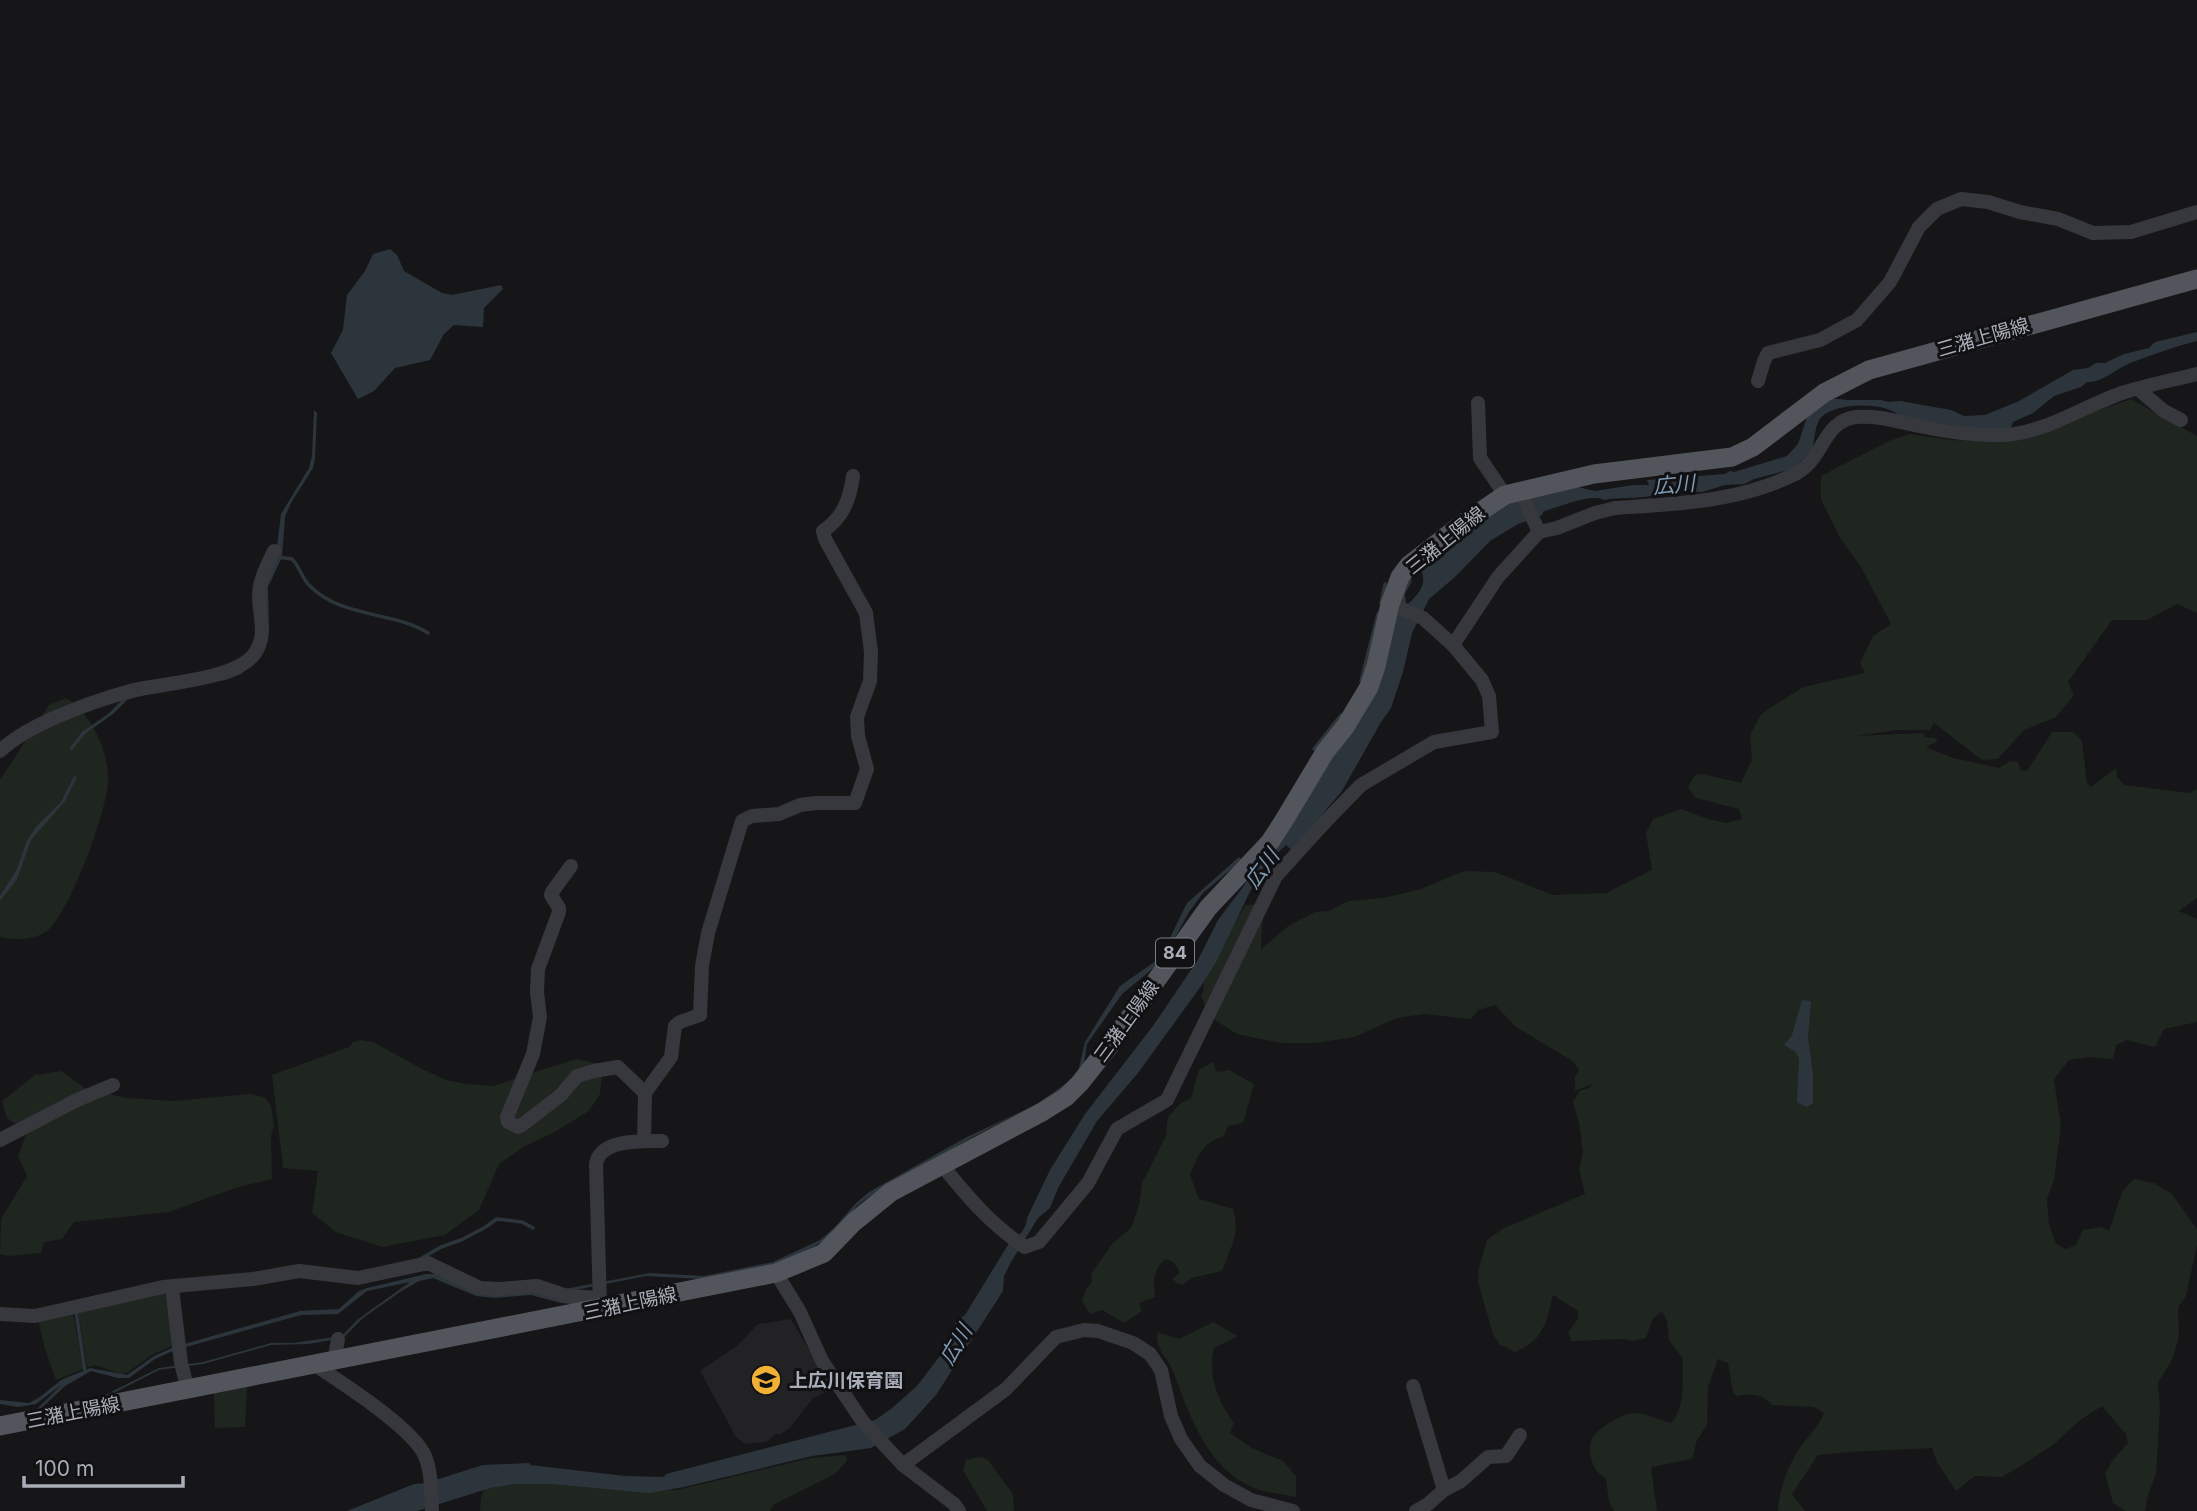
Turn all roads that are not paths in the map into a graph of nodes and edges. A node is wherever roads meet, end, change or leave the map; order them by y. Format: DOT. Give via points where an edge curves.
graph roads {
  1 [pos="2197,212"];
  2 [pos="2197,279"];
  3 [pos="2197,374"];
  4 [pos="1758,381"];
  5 [pos="2138,389"];
  6 [pos="1478,403"];
  7 [pos="2181,420"];
  8 [pos="853,476"];
  9 [pos="1516,495"];
  10 [pos="1536,526"];
  11 [pos="274,551"];
  12 [pos="1394,606"];
  13 [pos="1453,645"];
  14 [pos="0,751"];
  15 [pos="571,866"];
  16 [pos="113,1086"];
  17 [pos="645,1093"];
  18 [pos="0,1140"];
  19 [pos="644,1141"];
  20 [pos="663,1141"];
  21 [pos="942,1164"];
  22 [pos="776,1273"];
  23 [pos="172,1288"];
  24 [pos="600,1296"];
  25 [pos="0,1314"];
  26 [pos="338,1339"];
  27 [pos="324,1364"];
  28 [pos="1413,1386"];
  29 [pos="188,1390"];
  30 [pos="0,1426"];
  31 [pos="1520,1434"];
  32 [pos="903,1465"];
  33 [pos="1444,1490"];
  34 [pos="432,1511"];
  35 [pos="959,1511"];
  36 [pos="1293,1511"];
  37 [pos="1416,1511"];
  1 -- 4 [label="street" via="2131,232 2093,233 2058,219 1961,199 1937,209 1919,227 1891,282 1857,320 1820,340 1768,353"];
  2 -- 9 [label="main road, 三潴上陽線 / 84" via="1869,370 1824,393 1753,447 1732,457 1594,474"];
  3 -- 5 [label="street"];
  5 -- 7 [label="street"];
  5 -- 10 [label="street" via="2017,433 1957,433 1857,417 1833,426 1811,462 1800,471 1737,496 1615,509"];
  6 -- 9 [label="street" via="1480,458"];
  8 -- 17 [label="street" via="839,518 823,531 866,613 872,670 857,717 867,769 855,803 816,803 742,821 708,933 700,1015 676,1027 671,1057"];
  9 -- 10 [label="street"];
  9 -- 12 [label="main road, 三潴上陽線 / 84" via="1462,524 1409,565 1400,577"];
  10 -- 13 [label="street"];
  11 -- 14 [label="street" via="260,587 264,627 256,651 246,663 227,673 89,704 14,738"];
  12 -- 13 [label="street" via="1423,618"];
  12 -- 21 [label="main road, 三潴上陽線 / 84" via="1369,687 1270,842 1208,908 1087,1073 1066,1097"];
  13 -- 21 [label="street" via="1482,680 1489,696 1492,732 1434,742 1361,785 1276,876 1167,1100 1118,1129 1088,1183 1039,1242 1025,1247 1011,1237 976,1208"];
  15 -- 17 [label="street" via="552,892 559,912 538,969 540,1017 533,1054 508,1122 522,1125 561,1095 577,1076 594,1071 618,1067"];
  16 -- 18 [label="street"];
  17 -- 19 [label="street"];
  19 -- 20 [label="street"];
  19 -- 24 [label="street" via="606,1148 598,1155"];
  21 -- 22 [label="main road, 三潴上陽線 / 84" via="881,1200 824,1253"];
  22 -- 24 [label="main road, 三潴上陽線 / 84"];
  22 -- 32 [label="street" via="822,1361 863,1422"];
  23 -- 24 [label="street" via="299,1271 358,1278 428,1264 480,1288 537,1286 557,1293"];
  23 -- 25 [label="street" via="36,1316"];
  23 -- 29 [label="street"];
  24 -- 27 [label="main road, 三潴上陽線 / 84"];
  26 -- 27 [label="street"];
  27 -- 29 [label="main road, 三潴上陽線 / 84"];
  27 -- 34 [label="street" via="415,1440 425,1456"];
  28 -- 33 [label="street"];
  29 -- 30 [label="main road, 三潴上陽線 / 84"];
  31 -- 33 [label="street" via="1506,1456 1488,1457"];
  32 -- 35 [label="street"];
  32 -- 36 [label="street" via="1006,1389 1056,1337 1098,1331 1150,1354 1161,1370 1181,1439 1200,1466 1251,1500"];
  33 -- 37 [label="street"];
}
